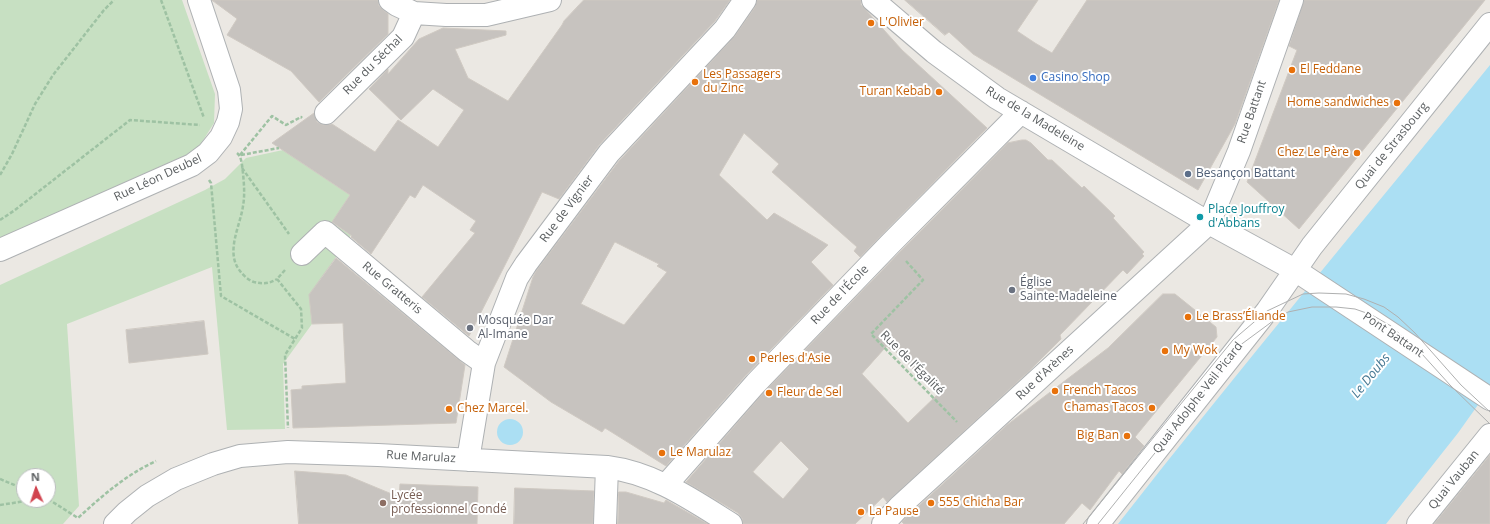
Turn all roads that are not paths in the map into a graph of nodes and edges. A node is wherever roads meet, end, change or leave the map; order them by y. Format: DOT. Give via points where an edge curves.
graph roads {
  1 [pos="199,0"];
  2 [pos="390,0"];
  3 [pos="550,0"];
  4 [pos="745,0"];
  5 [pos="873,0"];
  6 [pos="1292,0"];
  7 [pos="414,13"];
  8 [pos="1490,24"];
  9 [pos="1021,112"];
  10 [pos="326,113"];
  11 [pos="1208,223"];
  12 [pos="0,250"];
  13 [pos="302,254"];
  14 [pos="1296,270"];
  15 [pos="484,363"];
  16 [pos="1490,399"];
  17 [pos="1490,435"];
  18 [pos="468,460"];
  19 [pos="607,467"];
  20 [pos="666,485"];
  21 [pos="115,524"];
  22 [pos="604,524"];
  23 [pos="731,524"];
  24 [pos="883,524"];
  25 [pos="1098,524"];
  26 [pos="1418,524"];
  1 -- 12 [label="street, Rue Léon Deubel" via="229,90 231,109 221,137 208,154 192,164"];
  2 -- 7 [label="street"];
  3 -- 7 [label="street" via="486,15"];
  4 -- 15 [label="street, Rue de Vignier" via="725,29 609,153 526,264 517,278"];
  5 -- 9 [label="street, Rue de la Madeleine" via="934,52 997,98"];
  6 -- 11 [label="street, Rue Battant" via="1238,151"];
  7 -- 10 [label="street, Rue du Séchal" via="404,37"];
  8 -- 14 [label="street, Quai de Strasbourg" via="1312,246"];
  9 -- 11 [label="street, Rue de la Madeleine"];
  9 -- 20 [label="street, Rue de l'École" via="756,383"];
  11 -- 14 [label="street"];
  11 -- 24 [label="street, Rue d'Arènes"];
  13 -- 15 [label="street, Rue Gratteris" via="325,232"];
  14 -- 16 [label="street, Pont Battant"];
  14 -- 25 [label="street, Quai Adolphe Veil Picard" via="1267,311"];
  15 -- 18 [label="street, Rue de Vignier"];
  17 -- 26 [label="street, Quai Vauban"];
  18 -- 19 [label="street, Rue Marulaz"];
  18 -- 21 [label="street, Rue Marulaz" via="288,452 240,456 176,479 147,496"];
  19 -- 20 [label="street, Rue Marulaz" via="626,469"];
  19 -- 22 [label="street"];
  20 -- 23 [label="street, Rue Marulaz"];
}
